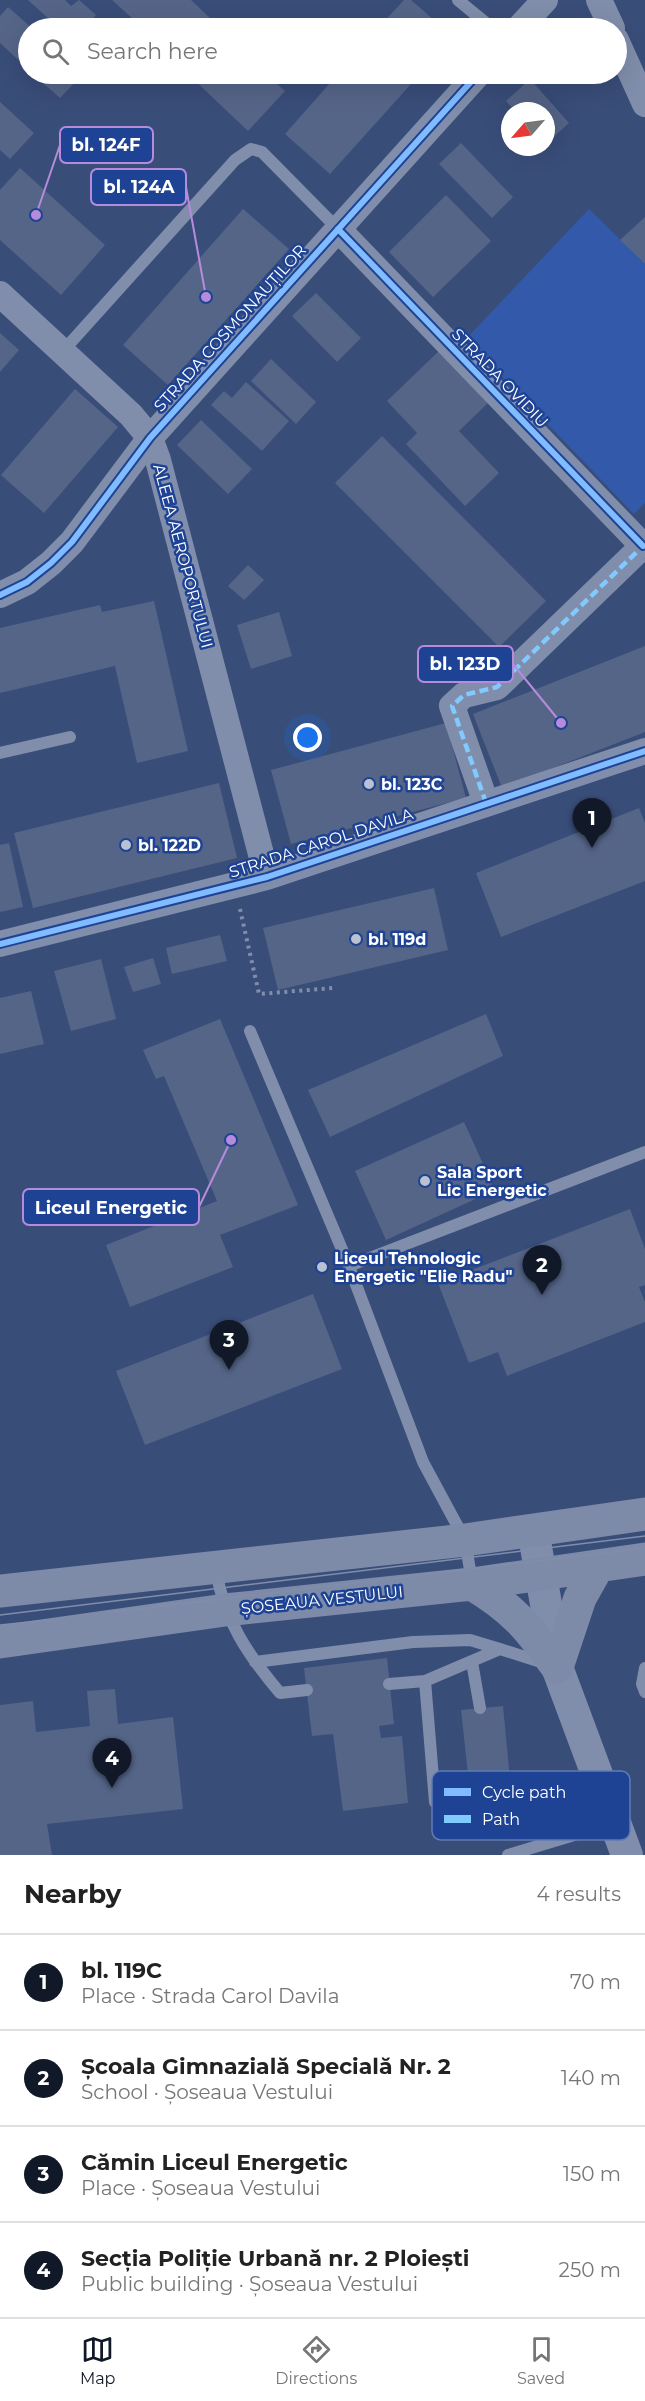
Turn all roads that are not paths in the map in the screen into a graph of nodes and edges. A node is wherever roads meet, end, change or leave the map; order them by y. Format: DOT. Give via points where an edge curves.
graph roads {
  1 [pos="458,0"];
  2 [pos="546,0"];
  3 [pos="599,0"];
  4 [pos="480,18"];
  5 [pos="529,18"];
  6 [pos="607,18"];
  7 [pos="627,64"];
  8 [pos="469,84"];
  9 [pos="645,104"];
  10 [pos="338,229"];
  11 [pos="0,294"];
  12 [pos="63,351"];
  13 [pos="150,438"];
  14 [pos="644,545"];
  15 [pos="0,595"];
  16 [pos="70,737"];
  17 [pos="645,751"];
  18 [pos="0,753"];
  19 [pos="486,804"];
  20 [pos="267,877"];
  21 [pos="0,944"];
  22 [pos="250,1031"];
  23 [pos="645,1152"];
  24 [pos="349,1266"];
  25 [pos="645,1514"];
  26 [pos="533,1530"];
  27 [pos="465,1540"];
  28 [pos="645,1559"];
  29 [pos="598,1566"];
  30 [pos="216,1569"];
  31 [pos="540,1573"];
  32 [pos="472,1584"];
  33 [pos="0,1591"];
  34 [pos="225,1610"];
  35 [pos="0,1642"];
  36 [pos="500,1649"];
  37 [pos="255,1662"];
  38 [pos="472,1662"];
  39 [pos="558,1667"];
  40 [pos="645,1668"];
  41 [pos="425,1681"];
  42 [pos="389,1684"];
  43 [pos="307,1690"];
  44 [pos="645,1692"];
  45 [pos="480,1708"];
  46 [pos="432,1771"];
  47 [pos="595,1771"];
  48 [pos="558,1840"];
  49 [pos="621,1840"];
  50 [pos="508,1855"];
  51 [pos="627,1855"];
  1 -- 4 [label="lane"];
  2 -- 5 [label="street"];
  3 -- 6 [label="street"];
  7 -- 9 [label="street"];
  8 -- 10 [label="street, STRADA COSMONAUȚILOR"];
  10 -- 12 [label="lane" via="262,152 251,149 235,160"];
  10 -- 13 [label="street, STRADA COSMONAUȚILOR"];
  10 -- 14 [label="street, STRADA OVIDIU"];
  11 -- 12 [label="street, ALEEA AEROPORTULUI"];
  12 -- 13 [label="street, ALEEA AEROPORTULUI"];
  13 -- 15 [label="street, STRADA COSMONAUȚILOR" via="72,542 27,582"];
  13 -- 20 [label="street, ALEEA AEROPORTULUI"];
  14 -- 19 [label="street, STRADA OVIDIU" via="496,687 464,695 452,706"];
  16 -- 18 [label="lane"];
  17 -- 19 [label="street, STRADA CAROL DAVILA"];
  19 -- 20 [label="street, STRADA CAROL DAVILA"];
  20 -- 21 [label="street, STRADA CAROL DAVILA"];
  22 -- 24 [label="lane"];
  23 -- 24 [label="lane"];
  24 -- 27 [label="lane" via="423,1462"];
  25 -- 26 [label="main road"];
  26 -- 27 [label="main road"];
  26 -- 31 [label="street"];
  27 -- 30 [label="main road"];
  27 -- 32 [label="lane"];
  28 -- 29 [label="main road, ȘOSEAUA VESTULUI"];
  29 -- 31 [label="main road, ȘOSEAUA VESTULUI"];
  29 -- 39 [label="main road" via="580,1598"];
  30 -- 33 [label="main road"];
  30 -- 34 [label="lane"];
  31 -- 32 [label="main road, ȘOSEAUA VESTULUI"];
  31 -- 39 [label="street"];
  32 -- 34 [label="main road, ȘOSEAUA VESTULUI"];
  32 -- 39 [label="main road" via="500,1600 528,1626"];
  34 -- 35 [label="main road, ȘOSEAUA VESTULUI"];
  34 -- 37 [label="lane"];
  36 -- 37 [label="lane" via="471,1640 413,1642"];
  36 -- 38 [label="lane"];
  36 -- 39 [label="lane"];
  37 -- 43 [label="lane" via="280,1693"];
  38 -- 41 [label="lane"];
  38 -- 45 [label="lane"];
  39 -- 47 [label="street"];
  40 -- 44 [label="lane"];
  41 -- 42 [label="lane"];
  41 -- 46 [label="lane"];
  48 -- 50 [label="lane"];
  49 -- 51 [label="street"];
}
